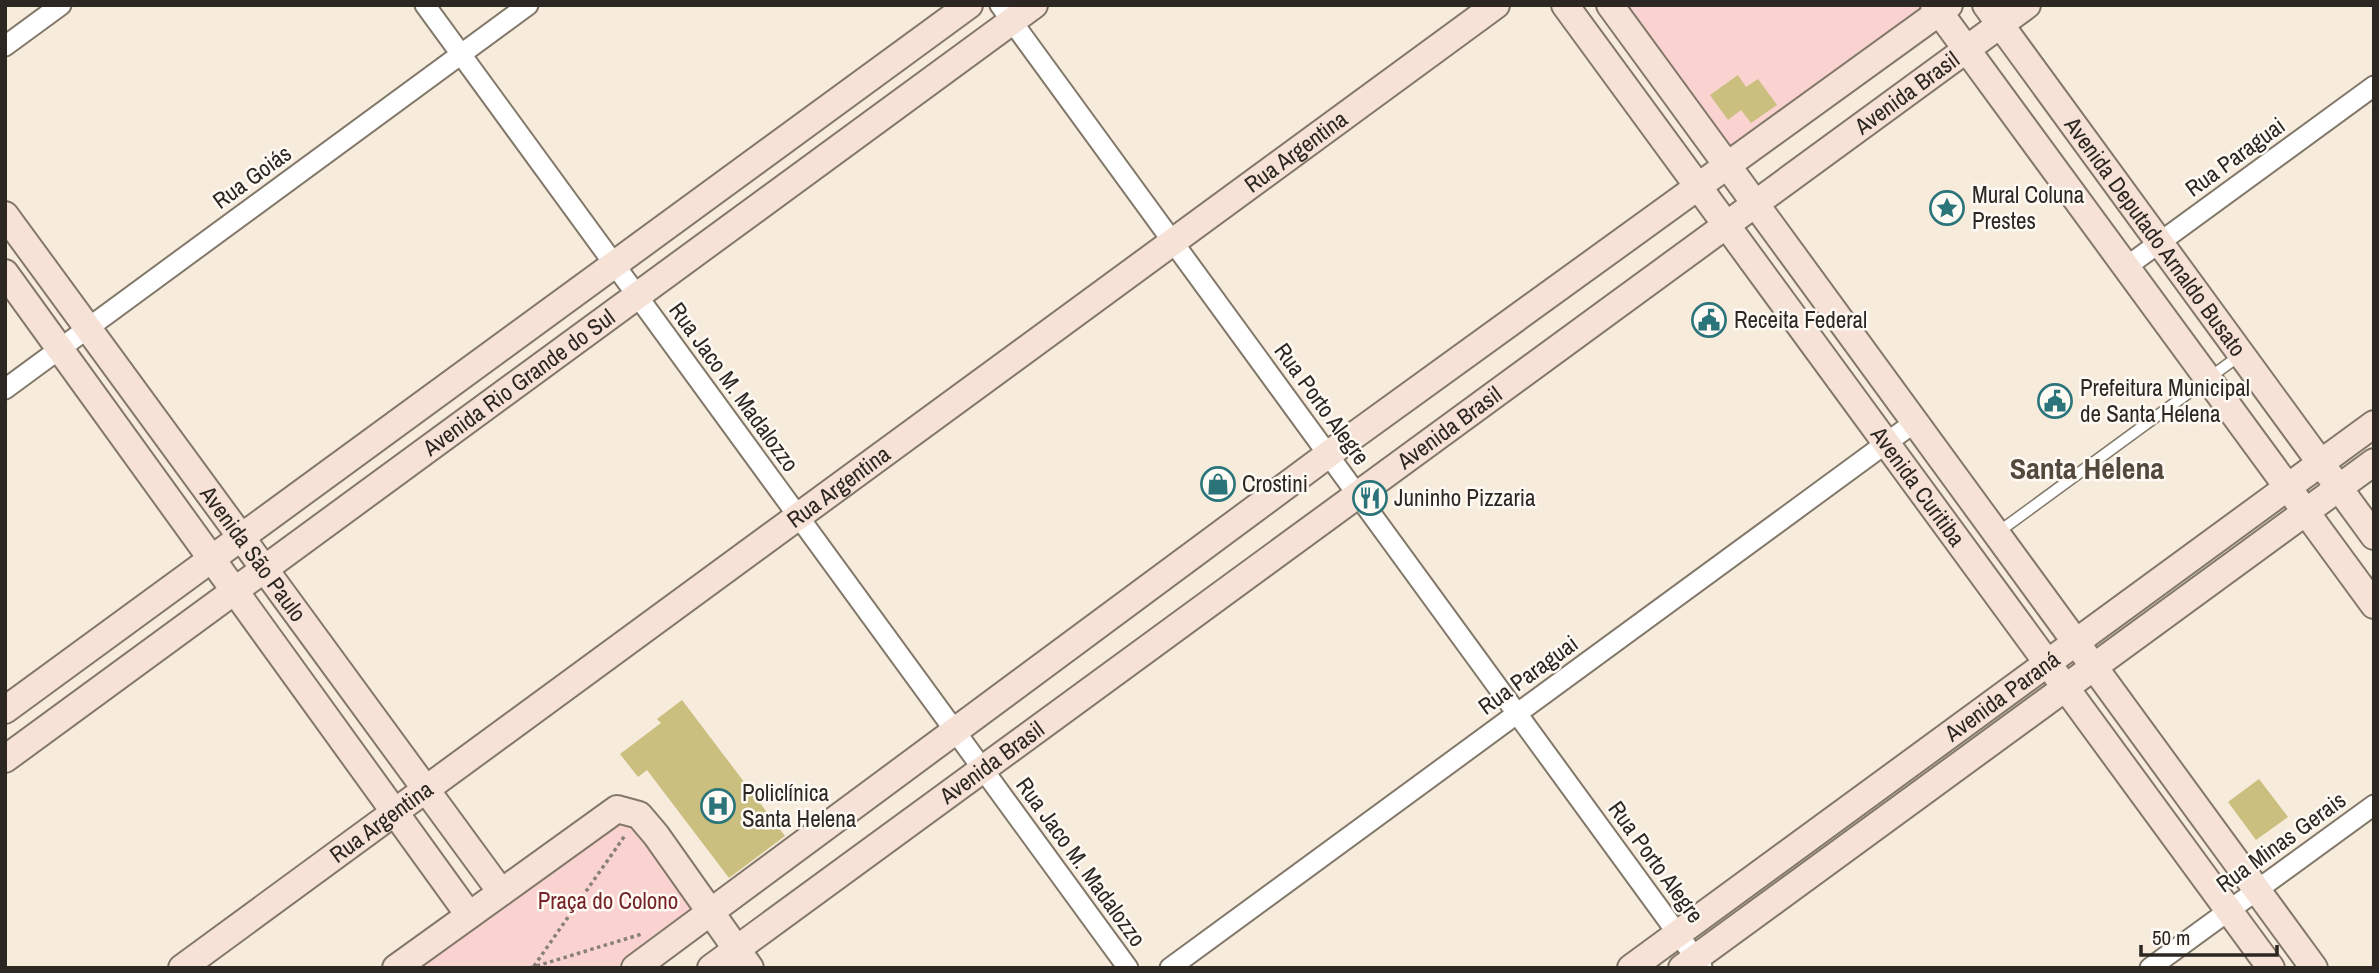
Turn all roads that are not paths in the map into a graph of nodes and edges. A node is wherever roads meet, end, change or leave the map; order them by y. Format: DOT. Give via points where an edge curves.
graph roads {
  1 [pos="61,5"];
  2 [pos="425,5"];
  3 [pos="528,5"];
  4 [pos="969,5"];
  5 [pos="1034,5"];
  6 [pos="1496,5"];
  7 [pos="1565,5"];
  8 [pos="1610,5"];
  9 [pos="2027,5"];
  10 [pos="1941,8"];
  11 [pos="1006,13"];
  12 [pos="1994,15"];
  13 [pos="5,46"];
  14 [pos="1967,50"];
  15 [pos="461,54"];
  16 [pos="2374,86"];
  17 [pos="1727,166"];
  18 [pos="1698,187"];
  19 [pos="1757,205"];
  20 [pos="5,215"];
  21 [pos="1728,227"];
  22 [pos="1173,242"];
  23 [pos="2160,243"];
  24 [pos="614,264"];
  25 [pos="2126,267"];
  26 [pos="5,274"];
  27 [pos="637,296"];
  28 [pos="88,328"];
  29 [pos="60,349"];
  30 [pos="2241,354"];
  31 [pos="2207,378"];
  32 [pos="5,389"];
  33 [pos="1915,422"];
  34 [pos="2374,424"];
  35 [pos="1887,443"];
  36 [pos="1328,454"];
  37 [pos="2374,462"];
  38 [pos="2320,463"];
  39 [pos="2287,487"];
  40 [pos="2339,488"];
  41 [pos="1359,496"];
  42 [pos="2306,512"];
  43 [pos="798,516"];
  44 [pos="1996,533"];
  45 [pos="2374,536"];
  46 [pos="241,537"];
  47 [pos="2190,558"];
  48 [pos="212,559"];
  49 [pos="264,569"];
  50 [pos="2209,582"];
  51 [pos="234,591"];
  52 [pos="2374,604"];
  53 [pos="2076,642"];
  54 [pos="2048,663"];
  55 [pos="2094,667"];
  56 [pos="2066,687"];
  57 [pos="5,710"];
  58 [pos="1517,714"];
  59 [pos="955,731"];
  60 [pos="5,759"];
  61 [pos="1911,762"];
  62 [pos="983,770"];
  63 [pos="1930,787"];
  64 [pos="426,789"];
  65 [pos="2374,805"];
  66 [pos="394,812"];
  67 [pos="2257,890"];
  68 [pos="501,892"];
  69 [pos="2229,910"];
  70 [pos="711,913"];
  71 [pos="469,915"];
  72 [pos="1678,933"];
  73 [pos="743,959"];
  74 [pos="1694,964"];
  75 [pos="182,968"];
  76 [pos="396,968"];
  77 [pos="635,968"];
  78 [pos="711,968"];
  79 [pos="1128,968"];
  80 [pos="1170,968"];
  81 [pos="1631,968"];
  82 [pos="2150,968"];
  83 [pos="2271,968"];
  84 [pos="2314,968"];
  1 -- 13 [label="street"];
  2 -- 15 [label="street, Rua Jaco M. Madalozzo"];
  3 -- 15 [label="street, Rua Goiás"];
  4 -- 24 [label="street, Avenida Rio Grande do Sul"];
  5 -- 11 [label="street, Avenida Rio Grande do Sul"];
  6 -- 22 [label="street, Rua Argentina"];
  7 -- 18 [label="street, Avenida Curitiba"];
  8 -- 17 [label="street, Avenida Curitiba"];
  9 -- 12 [label="street, Avenida Brasil"];
  10 -- 14 [label="street, Avenida Deputado Arnaldo Busato"];
  10 -- 17 [label="street, Avenida Brasil"];
  11 -- 22 [label="street, Rua Porto Alegre"];
  11 -- 27 [label="street, Avenida Rio Grande do Sul"];
  12 -- 14 [label="street, Avenida Brasil"];
  12 -- 23 [label="street, Avenida Deputado Arnaldo Busato"];
  14 -- 19 [label="street, Avenida Brasil"];
  14 -- 25 [label="street, Avenida Deputado Arnaldo Busato"];
  15 -- 24 [label="street, Rua Jaco M. Madalozzo"];
  15 -- 28 [label="street, Rua Goiás"];
  16 -- 23 [label="street, Rua Paraguai"];
  17 -- 18 [label="street, Avenida Brasil"];
  17 -- 19 [label="street, Avenida Curitiba"];
  18 -- 21 [label="street, Avenida Curitiba"];
  18 -- 36 [label="street, Avenida Brasil"];
  19 -- 21 [label="street, Avenida Brasil"];
  19 -- 33 [label="street, Avenida Curitiba"];
  20 -- 28 [label="street, Avenida São Paulo"];
  21 -- 35 [label="street, Avenida Curitiba"];
  21 -- 41 [label="street, Avenida Brasil"];
  22 -- 36 [label="street, Rua Porto Alegre"];
  22 -- 43 [label="street, Rua Argentina"];
  23 -- 25 [label="street, Rua Paraguai"];
  23 -- 30 [label="street, Avenida Deputado Arnaldo Busato"];
  24 -- 27 [label="street, Rua Jaco M. Madalozzo"];
  24 -- 46 [label="street, Avenida Rio Grande do Sul"];
  25 -- 31 [label="street, Avenida Deputado Arnaldo Busato"];
  26 -- 29 [label="street, Avenida São Paulo"];
  27 -- 43 [label="street, Rua Jaco M. Madalozzo"];
  27 -- 49 [label="street, Avenida Rio Grande do Sul"];
  28 -- 29 [label="street, Rua Goiás"];
  28 -- 46 [label="street, Avenida São Paulo"];
  29 -- 32 [label="street, Rua Goiás"];
  29 -- 48 [label="street, Avenida São Paulo"];
  30 -- 31 [label="lane"];
  30 -- 38 [label="street, Avenida Deputado Arnaldo Busato"];
  31 -- 39 [label="street, Avenida Deputado Arnaldo Busato"];
  31 -- 44 [label="lane"];
  33 -- 35 [label="street, Rua Paraguai"];
  33 -- 44 [label="street, Avenida Curitiba"];
  34 -- 38 [label="street, Avenida Paraná"];
  35 -- 54 [label="street, Avenida Curitiba"];
  35 -- 58 [label="street, Rua Paraguai"];
  36 -- 41 [label="street, Rua Porto Alegre"];
  36 -- 59 [label="street, Avenida Brasil"];
  37 -- 40 [label="street, Avenida Paraná"];
  38 -- 39 [label="street, Avenida Paraná"];
  38 -- 40 [label="street, Avenida Deputado Arnaldo Busato"];
  39 -- 42 [label="street, Avenida Deputado Arnaldo Busato"];
  39 -- 47 [label="street, Avenida Paraná"];
  40 -- 42 [label="street, Avenida Paraná"];
  40 -- 45 [label="street, Avenida Deputado Arnaldo Busato"];
  41 -- 58 [label="street, Rua Porto Alegre"];
  41 -- 62 [label="street, Avenida Brasil"];
  42 -- 50 [label="street, Avenida Paraná"];
  42 -- 52 [label="street, Avenida Deputado Arnaldo Busato"];
  43 -- 59 [label="street, Rua Jaco M. Madalozzo"];
  43 -- 64 [label="street, Rua Argentina"];
  44 -- 53 [label="street, Avenida Curitiba"];
  46 -- 48 [label="street, Avenida Rio Grande do Sul"];
  46 -- 49 [label="street, Avenida São Paulo"];
  47 -- 50 [label="street"];
  47 -- 53 [label="street, Avenida Paraná"];
  48 -- 51 [label="street, Avenida São Paulo"];
  48 -- 57 [label="street, Avenida Rio Grande do Sul"];
  49 -- 51 [label="street, Avenida Rio Grande do Sul"];
  49 -- 64 [label="street, Avenida São Paulo"];
  50 -- 55 [label="street, Avenida Paraná"];
  51 -- 60 [label="street, Avenida Rio Grande do Sul"];
  51 -- 66 [label="street, Avenida São Paulo"];
  53 -- 54 [label="street, Avenida Paraná"];
  53 -- 55 [label="street, Avenida Curitiba"];
  54 -- 56 [label="street, Avenida Curitiba"];
  54 -- 61 [label="street, Avenida Paraná"];
  55 -- 56 [label="street, Avenida Paraná"];
  55 -- 67 [label="street, Avenida Curitiba"];
  56 -- 63 [label="street, Avenida Paraná"];
  56 -- 69 [label="street, Avenida Curitiba"];
  58 -- 72 [label="street, Rua Porto Alegre"];
  58 -- 80 [label="street, Rua Paraguai"];
  59 -- 62 [label="street, Rua Jaco M. Madalozzo"];
  59 -- 70 [label="street, Avenida Brasil"];
  61 -- 63 [label="street"];
  61 -- 72 [label="street, Avenida Paraná"];
  62 -- 73 [label="street, Avenida Brasil"];
  62 -- 79 [label="street, Rua Jaco M. Madalozzo"];
  63 -- 74 [label="street, Avenida Paraná"];
  64 -- 66 [label="street, Rua Argentina"];
  64 -- 68 [label="street, Avenida São Paulo"];
  65 -- 67 [label="street, Rua Minas Gerais"];
  66 -- 71 [label="street, Avenida São Paulo"];
  66 -- 75 [label="street, Rua Argentina"];
  67 -- 69 [label="street, Rua Minas Gerais"];
  67 -- 84 [label="street, Avenida Curitiba"];
  68 -- 70 [label="street" via="617,809 639,816"];
  68 -- 71 [label="street"];
  69 -- 82 [label="street, Rua Minas Gerais"];
  69 -- 83 [label="street, Avenida Curitiba"];
  70 -- 73 [label="street"];
  70 -- 77 [label="street, Avenida Brasil"];
  71 -- 76 [label="street"];
  72 -- 74 [label="street, Rua Porto Alegre"];
  72 -- 81 [label="street, Avenida Paraná"];
  73 -- 78 [label="street, Avenida Brasil"];
}
